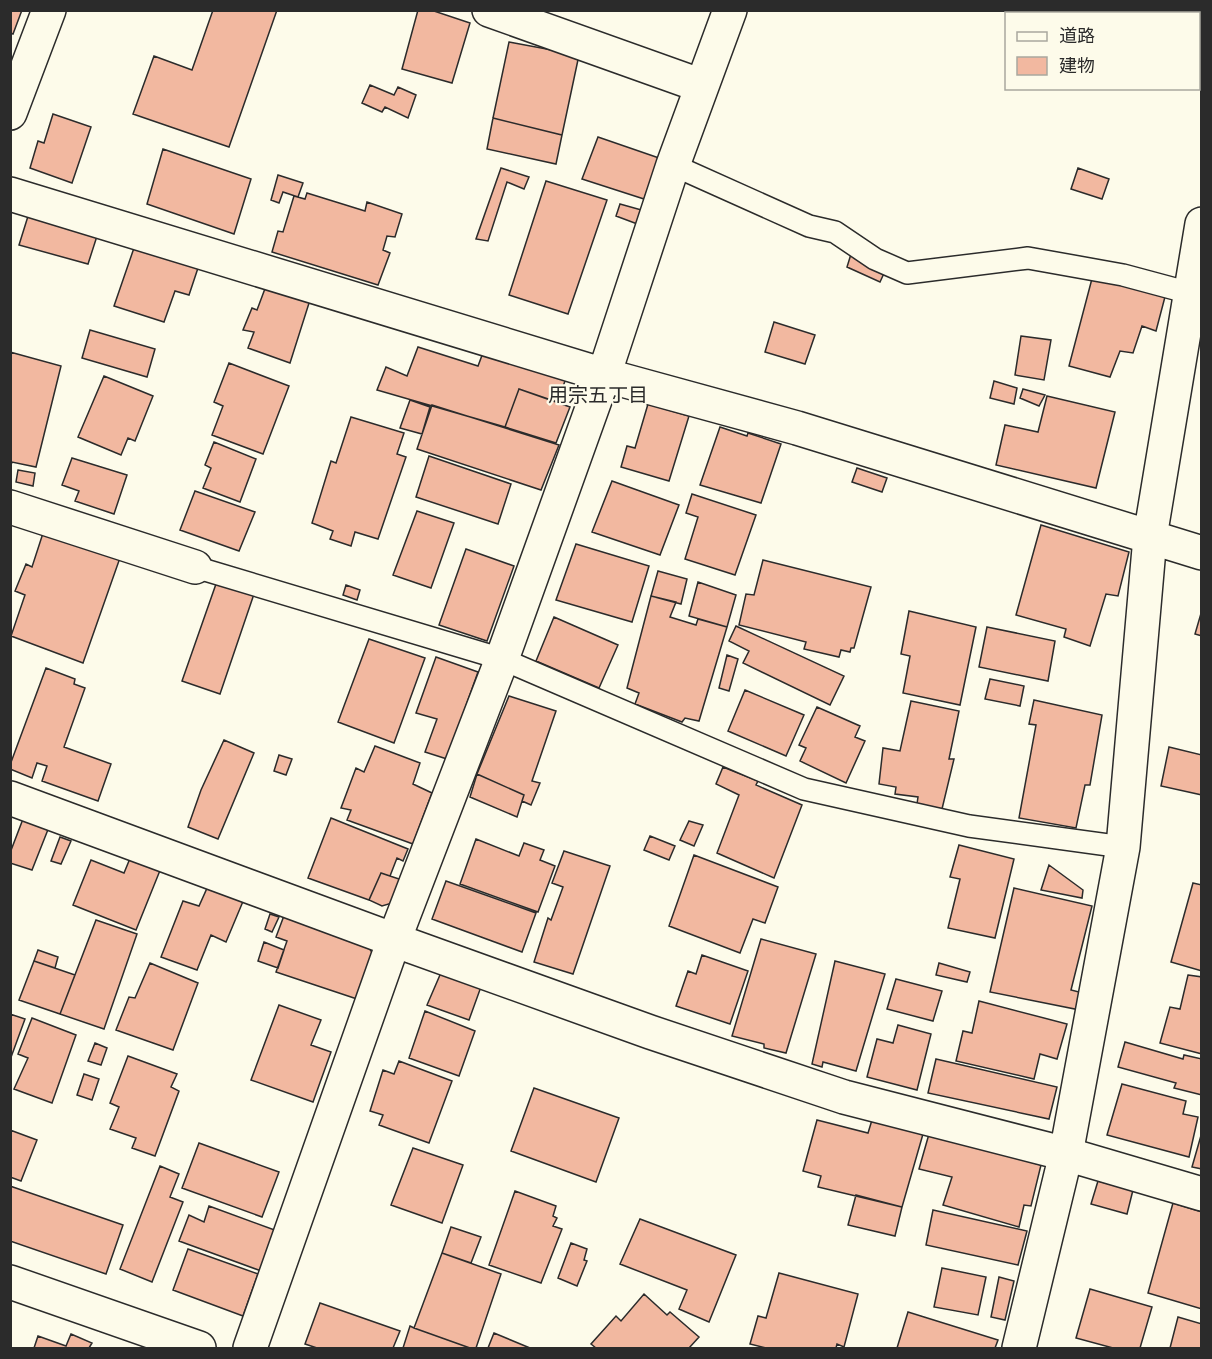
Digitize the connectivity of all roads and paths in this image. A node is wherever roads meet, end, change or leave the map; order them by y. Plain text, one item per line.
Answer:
1 (49, 10) edge
2 (489, 10) edge
3 (730, 10) edge
4 (702, 86) junction
5 (10, 113) edge
6 (674, 165) junction
7 (10, 194) edge
8 (1202, 224) edge
9 (1190, 293) junction
10 (604, 375) junction
11 (10, 507) edge
12 (1150, 537) junction
13 (1202, 553) edge
14 (195, 567) joint
15 (502, 659) junction
16 (10, 798) edge
17 (1123, 847) junction
18 (394, 940) junction
19 (1066, 1154) junction
20 (1202, 1194) edge
21 (10, 1282) edge
22 (199, 1348) edge
23 (250, 1348) edge
24 (1018, 1348) edge

1 - 5 street
2 - 4 street
3 - 4 street
4 - 6 street
6 - 9 lane
6 - 10 street
7 - 10 street
8 - 9 street
9 - 12 street
10 - 12 street
10 - 15 street
11 - 14 street
12 - 13 street
12 - 17 street
14 - 15 lane
15 - 17 lane
15 - 18 street
16 - 18 street
17 - 19 street
18 - 19 street
18 - 23 street
19 - 20 street
19 - 24 street
21 - 22 street

